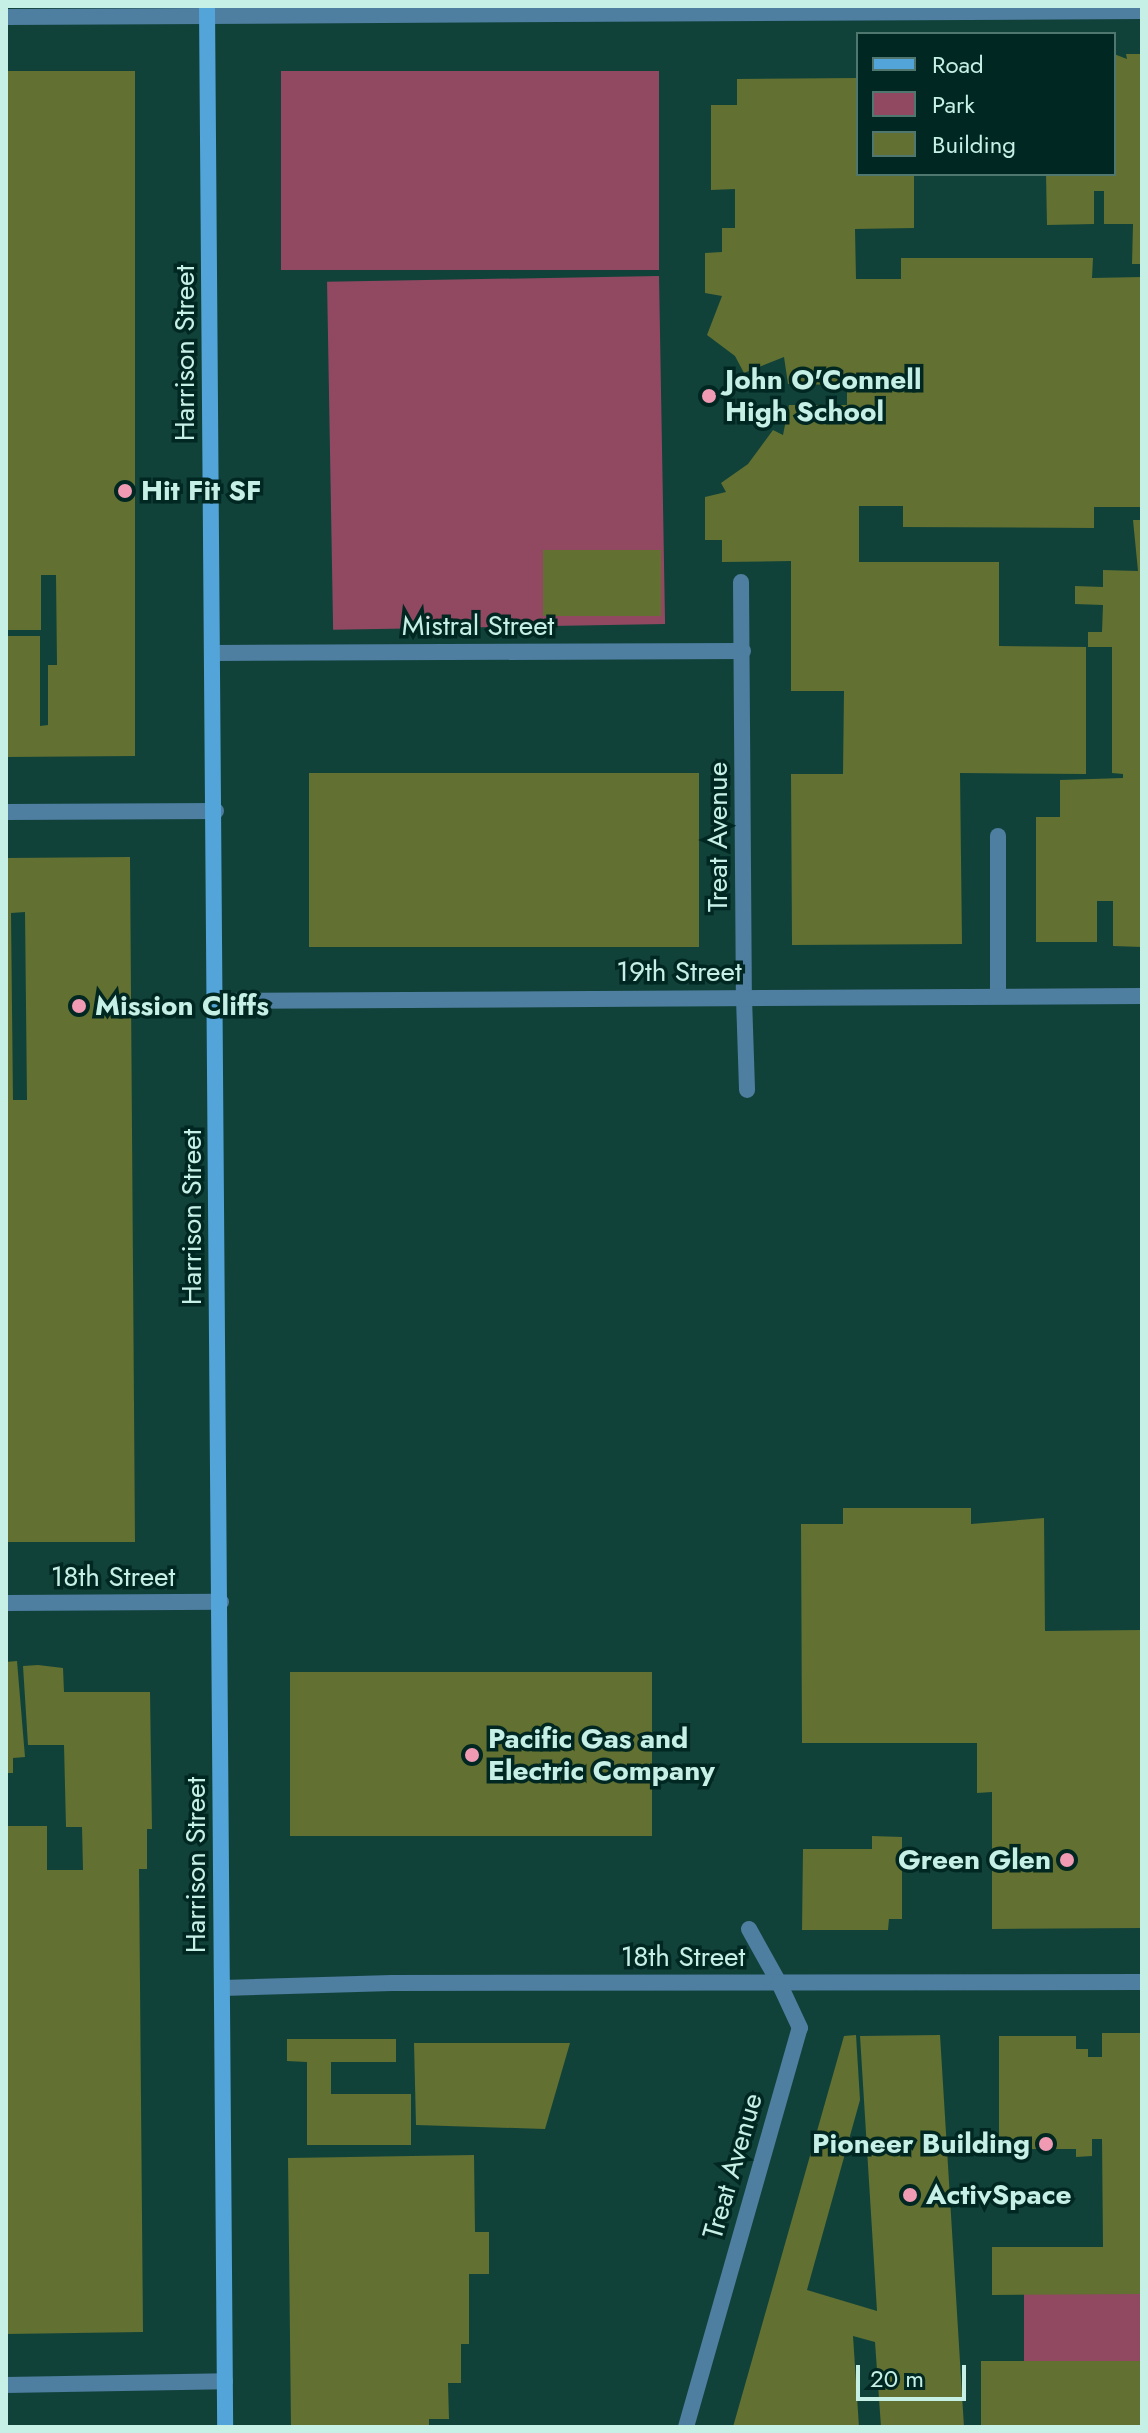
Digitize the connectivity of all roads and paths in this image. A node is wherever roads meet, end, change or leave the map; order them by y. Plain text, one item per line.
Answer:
1 (738, 9) edge
2 (207, 11) edge
3 (1142, 11) edge
4 (6, 17) edge
5 (741, 582) dead end
6 (743, 651) junction
7 (215, 653) junction
8 (216, 811) junction
9 (6, 812) edge
10 (998, 836) dead end
11 (998, 996) junction
12 (1142, 996) edge
13 (744, 998) junction
14 (217, 1001) junction
15 (747, 1090) dead end
16 (221, 1602) junction
17 (6, 1603) edge
18 (749, 1929) dead end
19 (1142, 1982) edge
20 (779, 1983) junction
21 (223, 1988) junction
22 (225, 2381) junction
23 (6, 2385) edge
24 (225, 2427) edge
25 (686, 2427) edge

1 - 2 street
1 - 3 street
2 - 4 street
2 - 7 street, Harrison Street
5 - 6 street, Treat Avenue
6 - 7 street, Mistral Street
6 - 13 street, Treat Avenue
7 - 8 street, Harrison Street
8 - 9 street
8 - 14 street, Harrison Street
10 - 11 street
11 - 12 street, 19th Street
11 - 13 street, 19th Street
13 - 14 street, 19th Street
13 - 15 street, Treat Avenue
14 - 16 street, Harrison Street
16 - 17 street, 18th Street
16 - 21 street, Harrison Street
18 - 20 street, Treat Avenue
19 - 20 street, 18th Street
20 - 21 street, 18th Street
20 - 25 street, Treat Avenue
21 - 22 street, Harrison Street
22 - 23 street
22 - 24 street, Harrison Street

